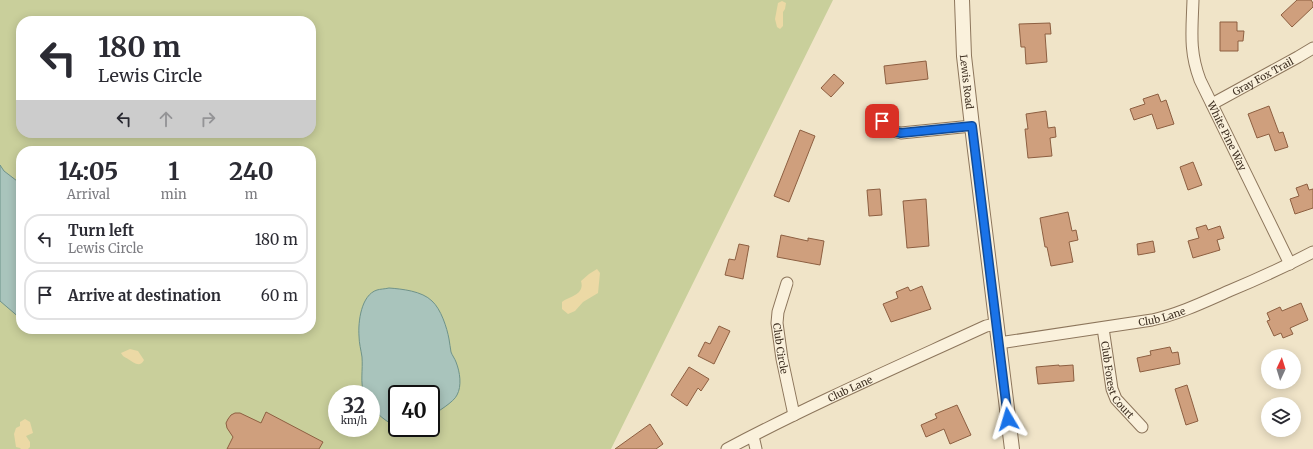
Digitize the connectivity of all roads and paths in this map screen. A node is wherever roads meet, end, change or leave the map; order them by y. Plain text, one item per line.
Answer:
1 (962, 0) edge
2 (1193, 0) edge
3 (1313, 48) edge
4 (1212, 104) junction
5 (882, 121) dead end
6 (972, 126) junction
7 (1313, 252) edge
8 (1290, 264) junction
9 (787, 283) dead end
10 (996, 324) junction
11 (1103, 328) junction
12 (999, 343) junction
13 (794, 415) junction
14 (1142, 427) dead end
15 (753, 436) junction
16 (727, 449) edge
17 (756, 449) edge
18 (1012, 449) edge

1 - 6 street, Lewis Road
2 - 4 street, White Pine Way
3 - 4 street, Gray Fox Trail
4 - 8 street, White Pine Way
5 - 6 street
6 - 10 street, Lewis Road
7 - 8 street, Club Lane
8 - 11 street, Club Lane
9 - 13 street, Club Circle
10 - 12 street, Lewis Road
10 - 13 street, Club Lane
11 - 12 street, Club Lane
11 - 14 street, Club Forest Court
12 - 18 street, Lewis Road
13 - 15 street, Club Lane
15 - 16 street, Club Lane
15 - 17 street

